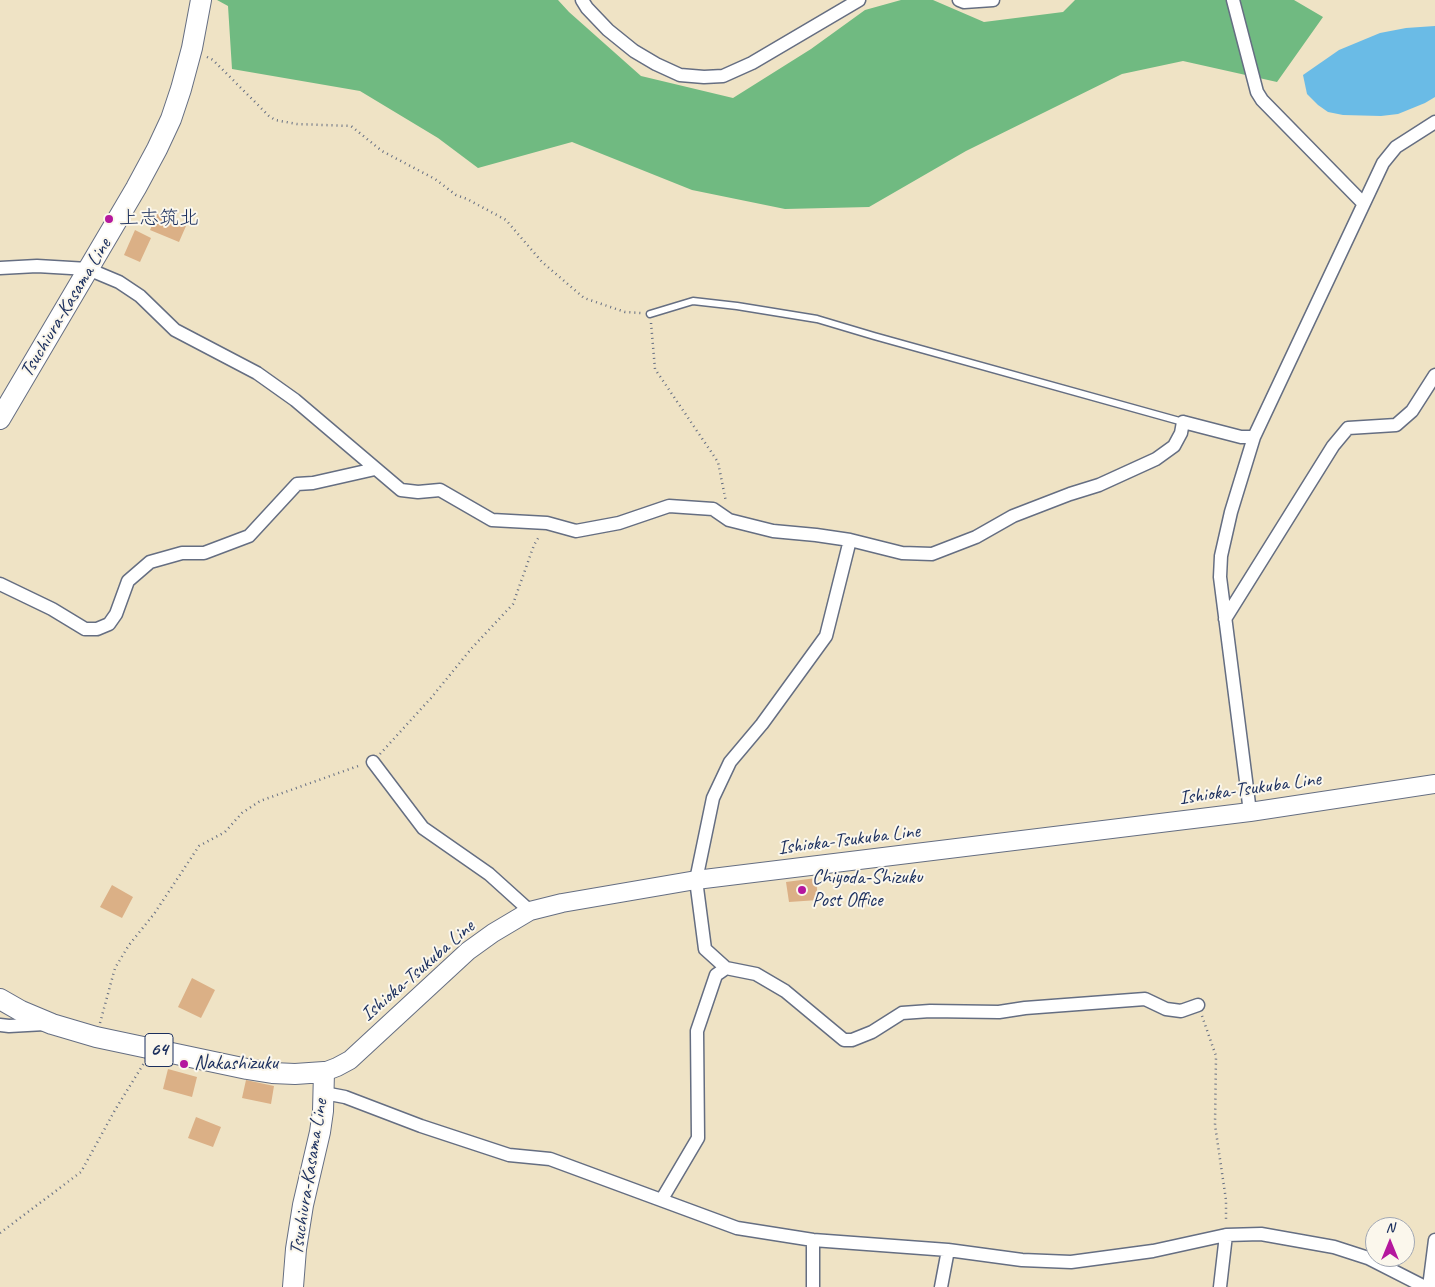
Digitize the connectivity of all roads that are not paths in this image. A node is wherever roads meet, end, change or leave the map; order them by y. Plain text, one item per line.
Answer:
1 (201, 0) edge
2 (582, 0) edge
3 (858, 0) edge
4 (959, 0) edge
5 (993, 0) edge
6 (1233, 0) edge
7 (1435, 122) edge
8 (1363, 203) junction
9 (0, 268) edge
10 (88, 269) junction
11 (650, 314) road end
12 (1435, 375) edge
13 (0, 419) edge
14 (1184, 422) junction
15 (1254, 436) junction
16 (375, 469) junction
17 (850, 540) junction
18 (0, 584) edge
19 (1225, 619) junction
20 (373, 762) road end
21 (1435, 784) edge
22 (1250, 812) junction
23 (696, 880) junction
24 (530, 912) junction
25 (726, 968) junction
26 (0, 999) edge
27 (1198, 1005) road end
28 (52, 1024) junction
29 (0, 1025) edge
30 (324, 1072) junction
31 (324, 1093) junction
32 (662, 1199) junction
33 (1226, 1235) junction
34 (813, 1240) junction
35 (1435, 1240) edge
36 (948, 1250) junction
37 (293, 1287) edge
38 (813, 1287) edge
39 (941, 1287) edge
40 (1220, 1287) edge
41 (1427, 1287) edge

1 - 10 main road, Tsuchiura-Kasama Line
2 - 3 street
4 - 5 street
6 - 8 street
7 - 8 street
8 - 15 street
9 - 10 street
10 - 13 main road, Tsuchiura-Kasama Line
10 - 16 street
11 - 14 lane
12 - 19 street
14 - 15 street
14 - 17 street
15 - 19 street
16 - 17 street
16 - 18 street
17 - 23 street
19 - 22 street
20 - 24 street
21 - 22 main road, Ishioka-Tsukuba Line
22 - 23 main road, Ishioka-Tsukuba Line
23 - 24 main road, Ishioka-Tsukuba Line
23 - 25 street
24 - 30 main road, Ishioka-Tsukuba Line
25 - 27 street
25 - 32 street
26 - 28 main road, Tsuchiura-Kasama Line / 64
28 - 29 street
28 - 30 main road, Tsuchiura-Kasama Line / 64
30 - 31 main road, Tsuchiura-Kasama Line
31 - 32 street
31 - 37 main road, Tsuchiura-Kasama Line
32 - 34 street
33 - 36 street
33 - 40 street
33 - 41 street
34 - 36 street
34 - 38 street
35 - 41 street
36 - 39 street

